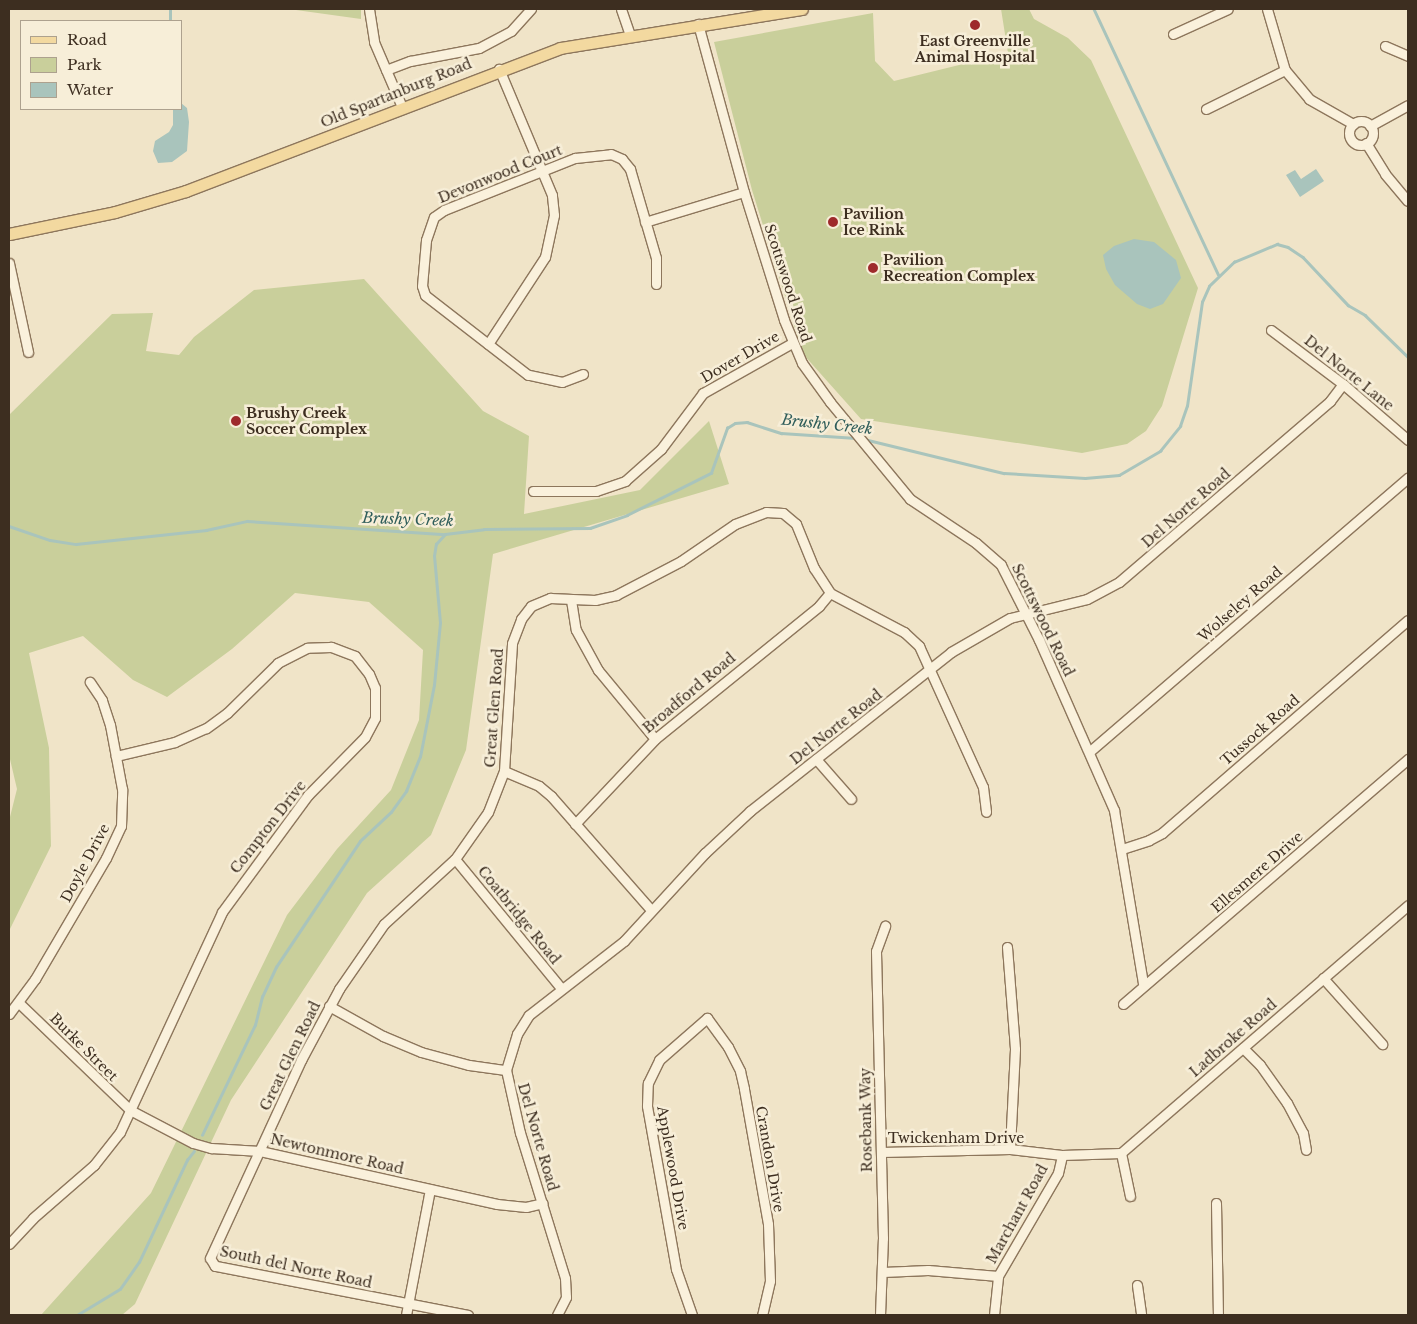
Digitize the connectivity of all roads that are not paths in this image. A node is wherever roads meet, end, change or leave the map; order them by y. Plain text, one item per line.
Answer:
1 (369, 9) edge
2 (531, 9) edge
3 (621, 9) edge
4 (802, 9) edge
5 (1228, 9) edge
6 (1268, 9) edge
7 (698, 24) junction
8 (1173, 34) dead end
9 (630, 35) junction
10 (1385, 46) dead end
11 (1408, 56) edge
12 (499, 68) junction
13 (386, 70) junction
14 (1285, 70) junction
15 (1408, 105) edge
16 (402, 107) junction
17 (1206, 109) dead end
18 (1353, 124) junction
19 (1370, 126) junction
20 (1366, 143) junction
21 (542, 171) junction
22 (744, 192) junction
23 (1408, 201) edge
24 (645, 222) junction
25 (9, 234) edge
26 (9, 263) edge
27 (656, 284) dead end
28 (1271, 330) dead end
29 (792, 343) junction
30 (488, 344) junction
31 (28, 352) dead end
32 (583, 374) dead end
33 (1343, 384) junction
34 (1408, 440) edge
35 (1408, 478) edge
36 (533, 491) dead end
37 (830, 593) junction
38 (571, 600) junction
39 (1027, 614) junction
40 (1408, 620) edge
41 (932, 668) junction
42 (90, 682) dead end
43 (655, 739) junction
44 (1089, 752) junction
45 (116, 756) junction
46 (1408, 759) edge
47 (816, 760) junction
48 (504, 770) junction
49 (851, 799) dead end
50 (986, 812) dead end
51 (575, 824) junction
52 (1122, 848) junction
53 (455, 858) junction
54 (1408, 905) edge
55 (651, 910) junction
56 (884, 926) dead end
57 (1007, 947) dead end
58 (1323, 978) junction
59 (1144, 984) junction
60 (561, 988) junction
61 (19, 1003) junction
62 (1123, 1004) dead end
63 (329, 1006) junction
64 (9, 1014) edge
65 (707, 1018) joint
66 (1382, 1044) dead end
67 (1243, 1048) junction
68 (506, 1070) junction
69 (130, 1110) junction
70 (1010, 1149) junction
71 (1306, 1150) dead end
72 (260, 1151) junction
73 (881, 1152) junction
74 (1121, 1153) junction
75 (1062, 1155) junction
76 (430, 1189) junction
77 (1130, 1196) dead end
78 (544, 1203) junction
79 (1216, 1203) dead end
80 (9, 1244) edge
81 (883, 1272) junction
82 (998, 1276) junction
83 (1137, 1284) dead end
84 (407, 1304) junction
85 (406, 1315) edge
86 (468, 1315) edge
87 (556, 1315) edge
88 (692, 1315) edge
89 (762, 1315) edge
90 (880, 1315) edge
91 (994, 1315) edge
92 (1141, 1315) edge
93 (1218, 1315) edge

1 - 13 street
2 - 13 street
3 - 9 street
4 - 7 main road, Old Spartanburg Road
5 - 8 street
6 - 14 street
7 - 9 main road, Old Spartanburg Road
7 - 22 street, Scottswood Road
9 - 12 main road, Old Spartanburg Road
10 - 11 street
12 - 16 main road, Old Spartanburg Road
12 - 21 street
13 - 16 street
14 - 17 street
14 - 18 street
15 - 19 street
16 - 25 main road, Old Spartanburg Road
18 - 19 street
18 - 20 street
19 - 20 street
20 - 23 street
21 - 24 street, Devonwood Court
21 - 30 street
21 - 30 street, Devonwood Court
22 - 24 street
22 - 29 street, Scottswood Road
24 - 27 street, Devonwood Court
26 - 31 street
28 - 33 street, Del Norte Lane
29 - 36 street, Dover Drive
29 - 39 street, Scottswood Road
30 - 32 street, Devonwood Court
33 - 34 street, Del Norte Lane
33 - 39 street, Del Norte Road
35 - 44 street, Wolseley Road
37 - 38 street, Great Glen Road
37 - 41 street, Great Glen Road
37 - 43 street, Broadford Road
38 - 43 street
38 - 48 street, Great Glen Road
39 - 41 street, Del Norte Road
39 - 44 street, Scottswood Road
40 - 52 street, Tussock Road
41 - 47 street, Del Norte Road
41 - 50 street, Great Glen Road
42 - 45 street, Doyle Drive
43 - 51 street, Broadford Road
44 - 52 street, Scottswood Road
45 - 61 street, Doyle Drive
45 - 69 street, Compton Drive
46 - 59 street, Ellesmere Drive
47 - 49 street
47 - 55 street, Del Norte Road
48 - 51 street
48 - 53 street, Great Glen Road
51 - 55 street
52 - 59 street, Scottswood Road
53 - 60 street, Coatbridge Road
53 - 63 street, Great Glen Road
54 - 58 street, Ladbroke Road
55 - 60 street, Del Norte Road
56 - 73 street, Rosebank Way
57 - 70 street
58 - 66 street
58 - 67 street, Ladbroke Road
59 - 62 street, Ellesmere Drive
60 - 68 street, Del Norte Road
61 - 64 street, Doyle Drive
61 - 69 street, Burke Street
63 - 68 street
63 - 72 street, Great Glen Road
65 - 88 street, Applewood Drive
65 - 89 street, Crandon Drive
67 - 71 street
67 - 74 street, Ladbroke Road
68 - 78 street, Del Norte Road
69 - 72 street, Newtonmore Road
69 - 80 street, Compton Drive
70 - 73 street, Twickenham Drive
70 - 75 street, Twickenham Drive
72 - 76 street, Newtonmore Road
72 - 84 street, South del Norte Road
73 - 81 street, Rosebank Way
74 - 75 street
74 - 77 street
75 - 82 street, Marchant Road
76 - 78 street, Newtonmore Road
76 - 84 street
78 - 87 street
79 - 93 street
81 - 82 street
81 - 90 street, Rosebank Way
82 - 91 street, Marchant Road
83 - 92 street
84 - 85 street
84 - 86 street, South del Norte Road

